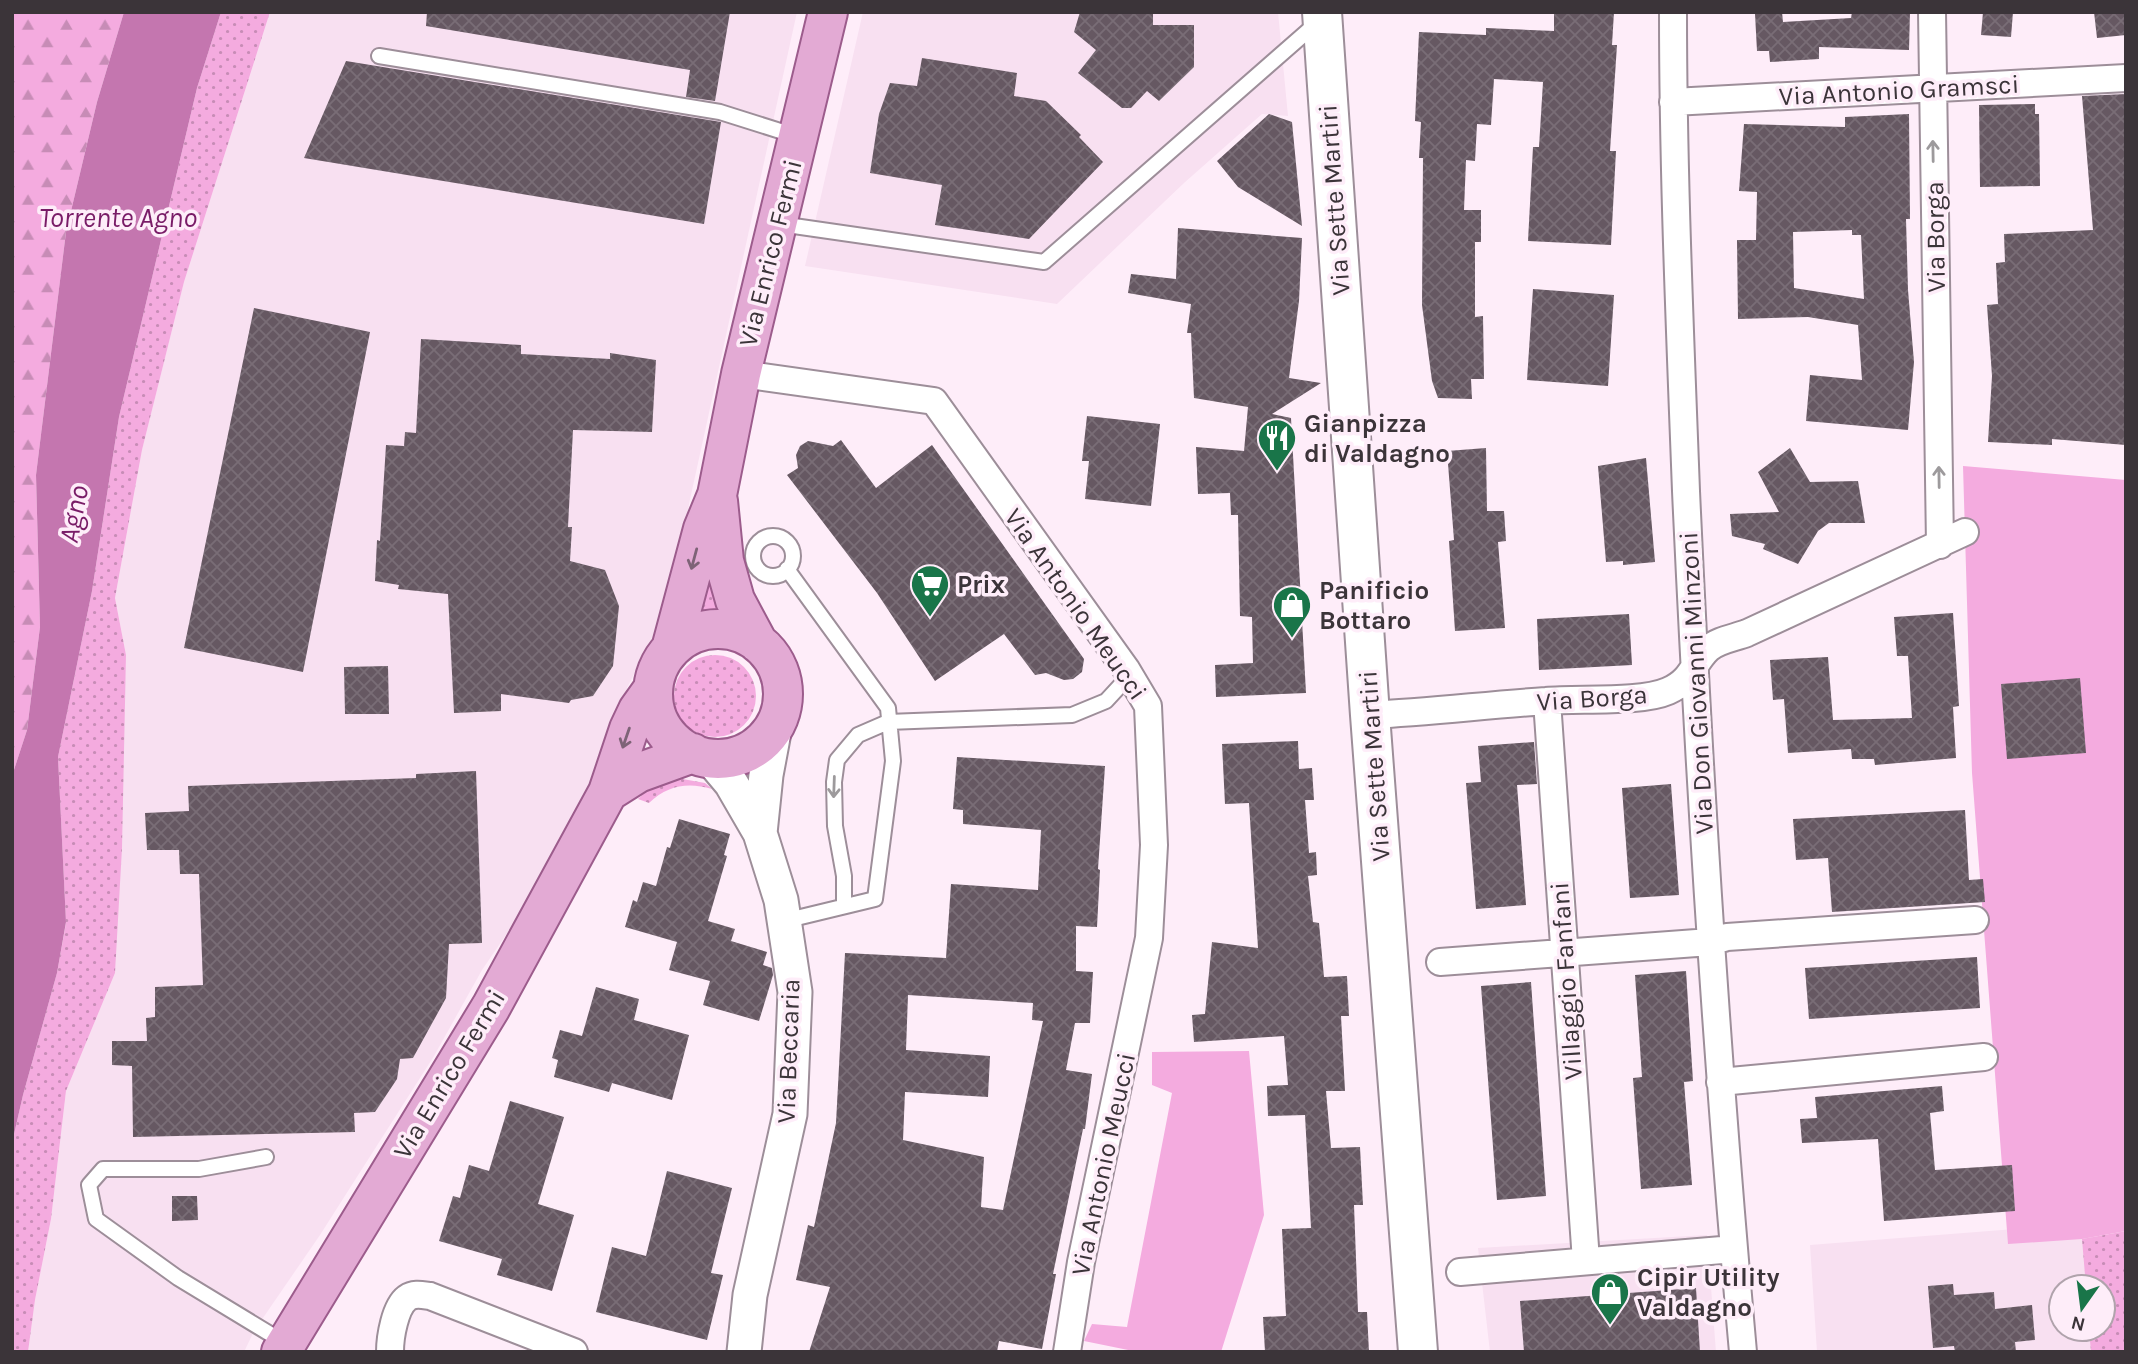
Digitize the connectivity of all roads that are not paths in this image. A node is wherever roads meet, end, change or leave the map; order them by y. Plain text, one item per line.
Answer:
1 (828, 12) edge
2 (1673, 12) edge
3 (1933, 12) edge
4 (1322, 16) edge
5 (379, 56) dead end
6 (2126, 78) edge
7 (1932, 88) junction
8 (1673, 102) junction
9 (798, 136) junction
10 (777, 224) junction
11 (741, 373) junction
12 (717, 495) junction
13 (1965, 532) dead end
14 (1940, 545) junction
15 (787, 569) dead end
16 (758, 643) junction
17 (671, 649) junction
18 (1694, 671) junction
19 (1130, 675) junction
20 (653, 690) junction
21 (1547, 701) junction
22 (1370, 715) junction
23 (888, 722) junction
24 (775, 727) junction
25 (701, 756) junction
26 (608, 792) junction
27 (760, 834) junction
28 (844, 906) junction
29 (1975, 920) dead end
30 (784, 921) junction
31 (1710, 942) junction
32 (1564, 954) junction
33 (1440, 962) dead end
34 (1984, 1057) dead end
35 (1720, 1082) junction
36 (266, 1157) dead end
37 (1734, 1249) junction
38 (1586, 1261) junction
39 (1460, 1272) dead end
40 (283, 1348) edge
41 (390, 1352) edge
42 (574, 1352) edge
43 (744, 1352) edge
44 (1067, 1352) edge
45 (1418, 1352) edge
46 (1743, 1352) edge

1 - 9 main road, Via Enrico Fermi
2 - 8 street, Via Don Giovanni Minzoni
3 - 7 street, Via Borga
4 - 10 lane
4 - 22 main road, Via Sette Martiri
5 - 9 lane
6 - 7 street, Via Antonio Gramsci
7 - 8 street, Via Antonio Gramsci
14 -> 7 street, Via Borga
8 - 18 street, Via Don Giovanni Minzoni
9 - 10 main road, Via Enrico Fermi
10 - 11 main road, Via Enrico Fermi
11 - 12 main road, Via Enrico Fermi
11 - 19 street, Via Antonio Meucci
12 - 16 main road, Via Enrico Fermi
12 -> 17 main road, Via Enrico Fermi
13 - 14 street, Via Borga
14 - 18 street, Via Borga
15 - 23 lane
16 - 17 main road
16 - 24 main road
17 - 20 main road
18 - 21 street, Via Borga
18 - 31 street, Via Don Giovanni Minzoni
19 - 23 lane
19 - 44 street, Via Antonio Meucci
20 - 25 main road
20 -> 26 main road, Via Enrico Fermi
21 - 22 street, Via Borga
21 - 32 street, Villaggio Fanfani
22 - 45 main road, Via Sette Martiri
23 - 28 lane
23 -> 28 lane
24 - 25 main road
24 - 27 street, Via Beccaria
25 - 26 main road, Via Enrico Fermi
25 - 27 street, Via Beccaria
26 - 40 main road, Via Enrico Fermi
27 - 30 street, Via Beccaria
28 - 30 lane
29 - 31 street
30 - 43 street, Via Beccaria
31 - 32 street
31 - 35 street, Via Don Giovanni Minzoni
32 - 33 street
32 - 38 street, Villaggio Fanfani
34 - 35 street
35 - 37 street, Via Don Giovanni Minzoni
36 - 40 lane
37 - 38 street
37 - 46 street, Via Don Giovanni Minzoni
38 - 39 street
41 - 42 street

